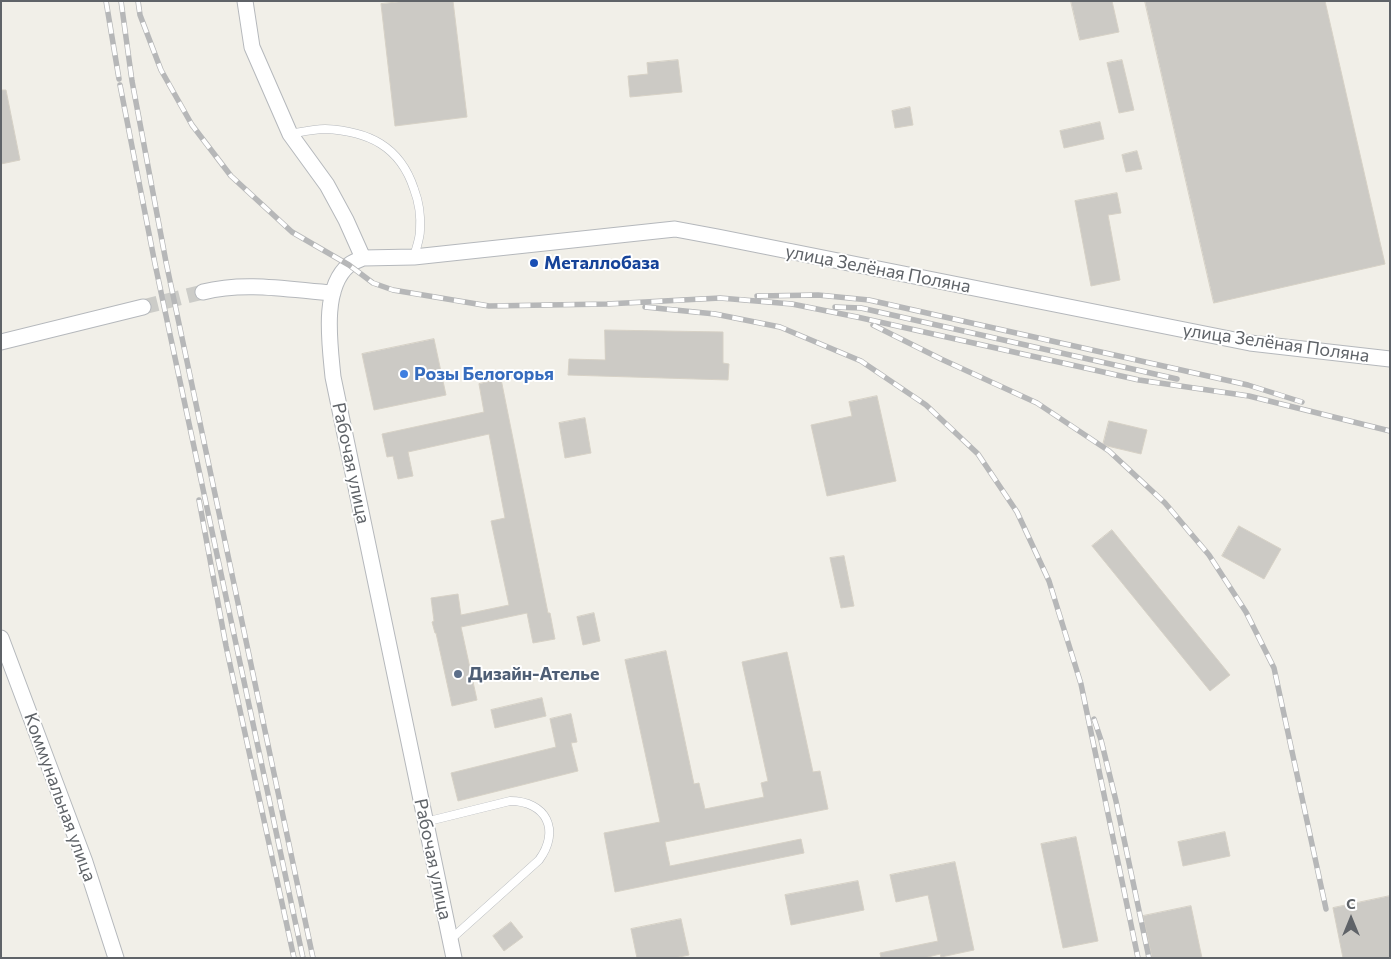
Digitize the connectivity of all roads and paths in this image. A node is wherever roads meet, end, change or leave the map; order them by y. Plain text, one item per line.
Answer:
1 (245, 1) edge
2 (290, 134) junction
3 (414, 257) junction
4 (363, 258) junction
5 (203, 292) tunnel mouth
6 (333, 293) junction
7 (143, 307) tunnel mouth
8 (1, 342) edge
9 (1390, 359) edge
10 (1, 638) edge
11 (425, 822) junction
12 (450, 940) junction
13 (116, 958) edge
14 (454, 958) edge

1 - 2 street
2 - 3 lane
2 - 4 street
3 - 4 street, улица Зелёная Поляна
3 - 9 street, улица Зелёная Поляна
4 - 6 street, Рабочая улица
5 - 6 street
6 - 11 street, Рабочая улица
7 - 8 street
10 - 13 street, Коммунальная улица
11 - 12 street, Рабочая улица
11 - 12 lane
12 - 14 street, Рабочая улица

